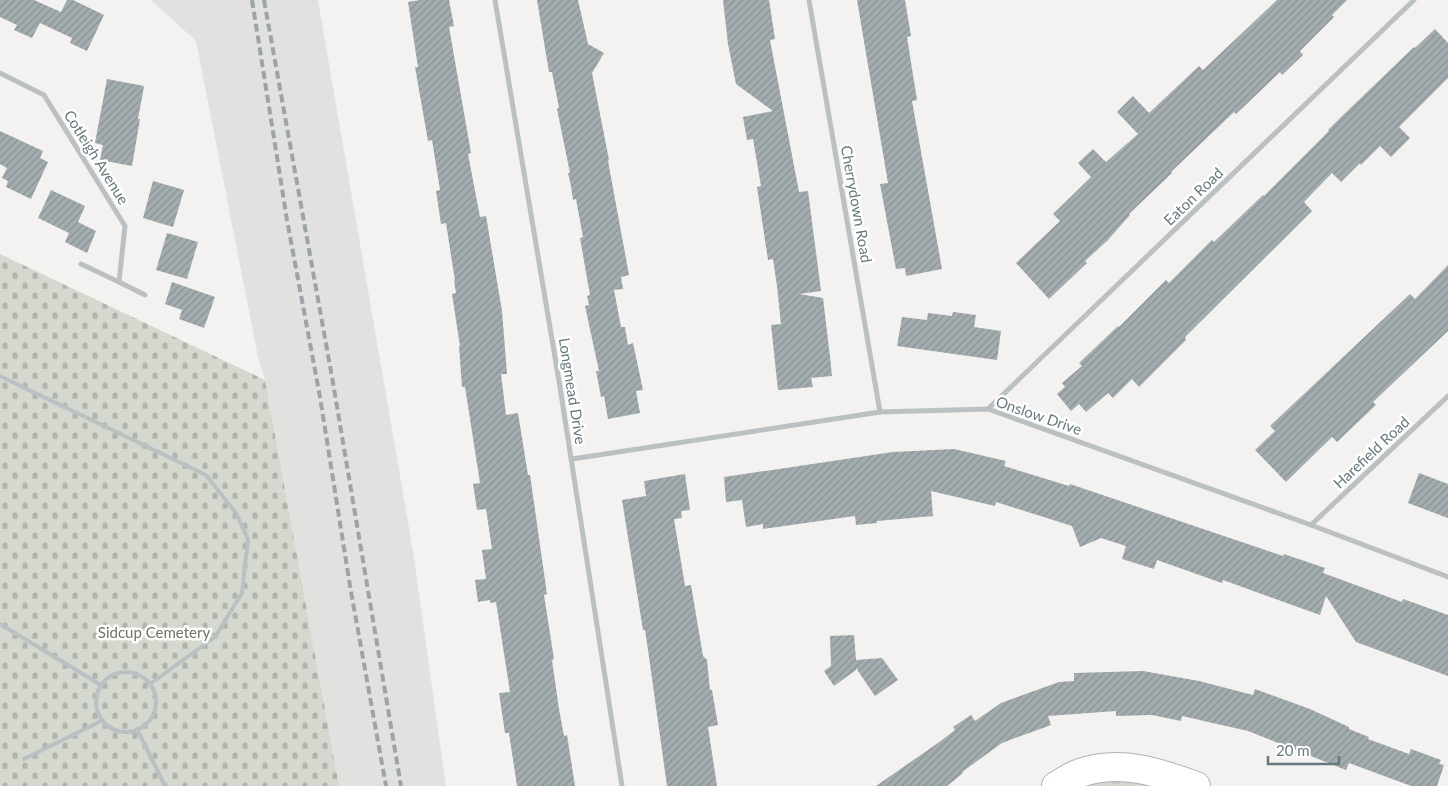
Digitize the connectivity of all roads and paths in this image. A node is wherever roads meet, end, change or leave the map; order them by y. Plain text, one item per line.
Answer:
1 (495, 0) edge
2 (810, 0) edge
3 (1414, 0) edge
4 (0, 73) edge
5 (81, 264) dead end
6 (119, 282) junction
7 (145, 294) dead end
8 (0, 376) edge
9 (1448, 396) edge
10 (988, 410) junction
11 (880, 412) junction
12 (572, 459) junction
13 (1311, 526) junction
14 (1448, 577) edge
15 (0, 624) edge
16 (150, 684) junction
17 (101, 685) junction
18 (103, 720) junction
19 (137, 729) junction
20 (24, 759) dead end
21 (165, 786) edge
22 (622, 786) edge
23 (1056, 786) edge
24 (1196, 786) edge

1 - 12 street, Longmead Drive
2 - 11 street, Cherrydown Road
3 - 10 street, Eaton Road
4 - 6 street, Cotleigh Avenue
5 - 6 street
6 - 7 street
8 - 16 lane
9 - 13 street, Harefield Road
10 - 11 street, Onslow Drive
10 - 13 street, Onslow Drive
11 - 12 street, Onslow Drive
12 - 22 street, Longmead Drive
13 - 14 street, Onslow Drive
15 - 17 lane
16 - 17 lane
16 - 19 lane
17 - 18 lane
18 - 19 lane
18 - 20 lane
19 - 21 lane
23 - 24 street

